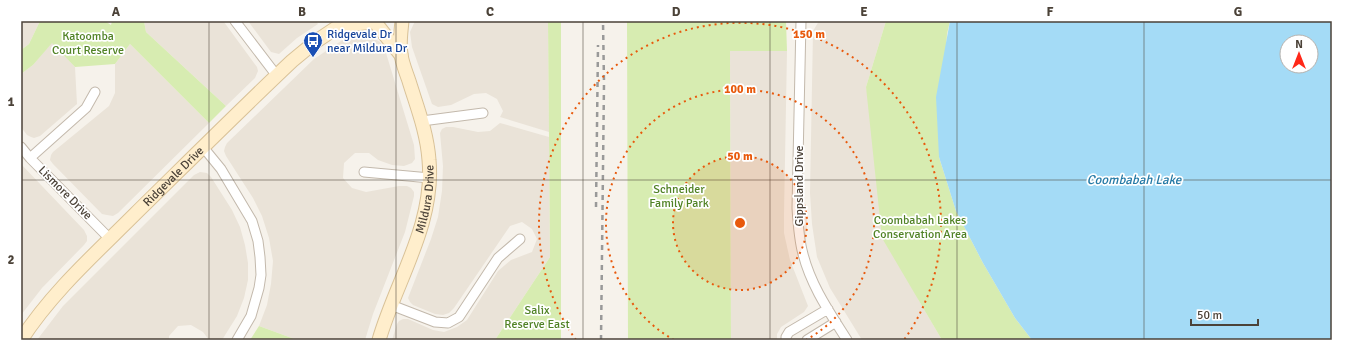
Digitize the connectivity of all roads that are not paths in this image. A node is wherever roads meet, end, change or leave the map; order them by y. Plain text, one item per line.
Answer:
1 (235, 21) edge
2 (400, 21) edge
3 (801, 21) edge
4 (374, 23) edge
5 (342, 24) edge
6 (401, 54) junction
7 (277, 76) junction
8 (95, 92) dead end
9 (483, 113) dead end
10 (422, 121) junction
11 (21, 147) edge
12 (203, 147) junction
13 (30, 158) junction
14 (364, 172) dead end
15 (430, 178) junction
16 (110, 239) junction
17 (520, 239) dead end
18 (391, 305) junction
19 (828, 309) junction
20 (836, 322) junction
21 (21, 340) edge
22 (237, 340) edge
23 (379, 340) edge
24 (786, 340) edge
25 (807, 340) edge
26 (846, 340) edge

1 - 7 street
2 - 4 street, Ridgevale Drive
2 - 6 street, Mildura Drive
3 - 19 street, Gippsland Drive
4 - 5 street, Ridgevale Drive
4 - 6 street, Mildura Drive
5 - 7 street, Ridgevale Drive
6 - 10 street, Mildura Drive
7 - 12 street, Ridgevale Drive
8 - 13 street
9 - 10 street
10 - 15 street, Mildura Drive
11 - 13 street, Lismore Drive
12 - 16 street, Ridgevale Drive
12 - 22 street
13 - 16 street, Lismore Drive
14 - 15 street
15 - 18 street, Mildura Drive
16 - 21 street, Ridgevale Drive
17 - 18 street
18 - 23 street, Mildura Drive
19 - 20 street, Gippsland Drive
19 - 24 street
20 - 25 street
20 - 26 street, Gippsland Drive

